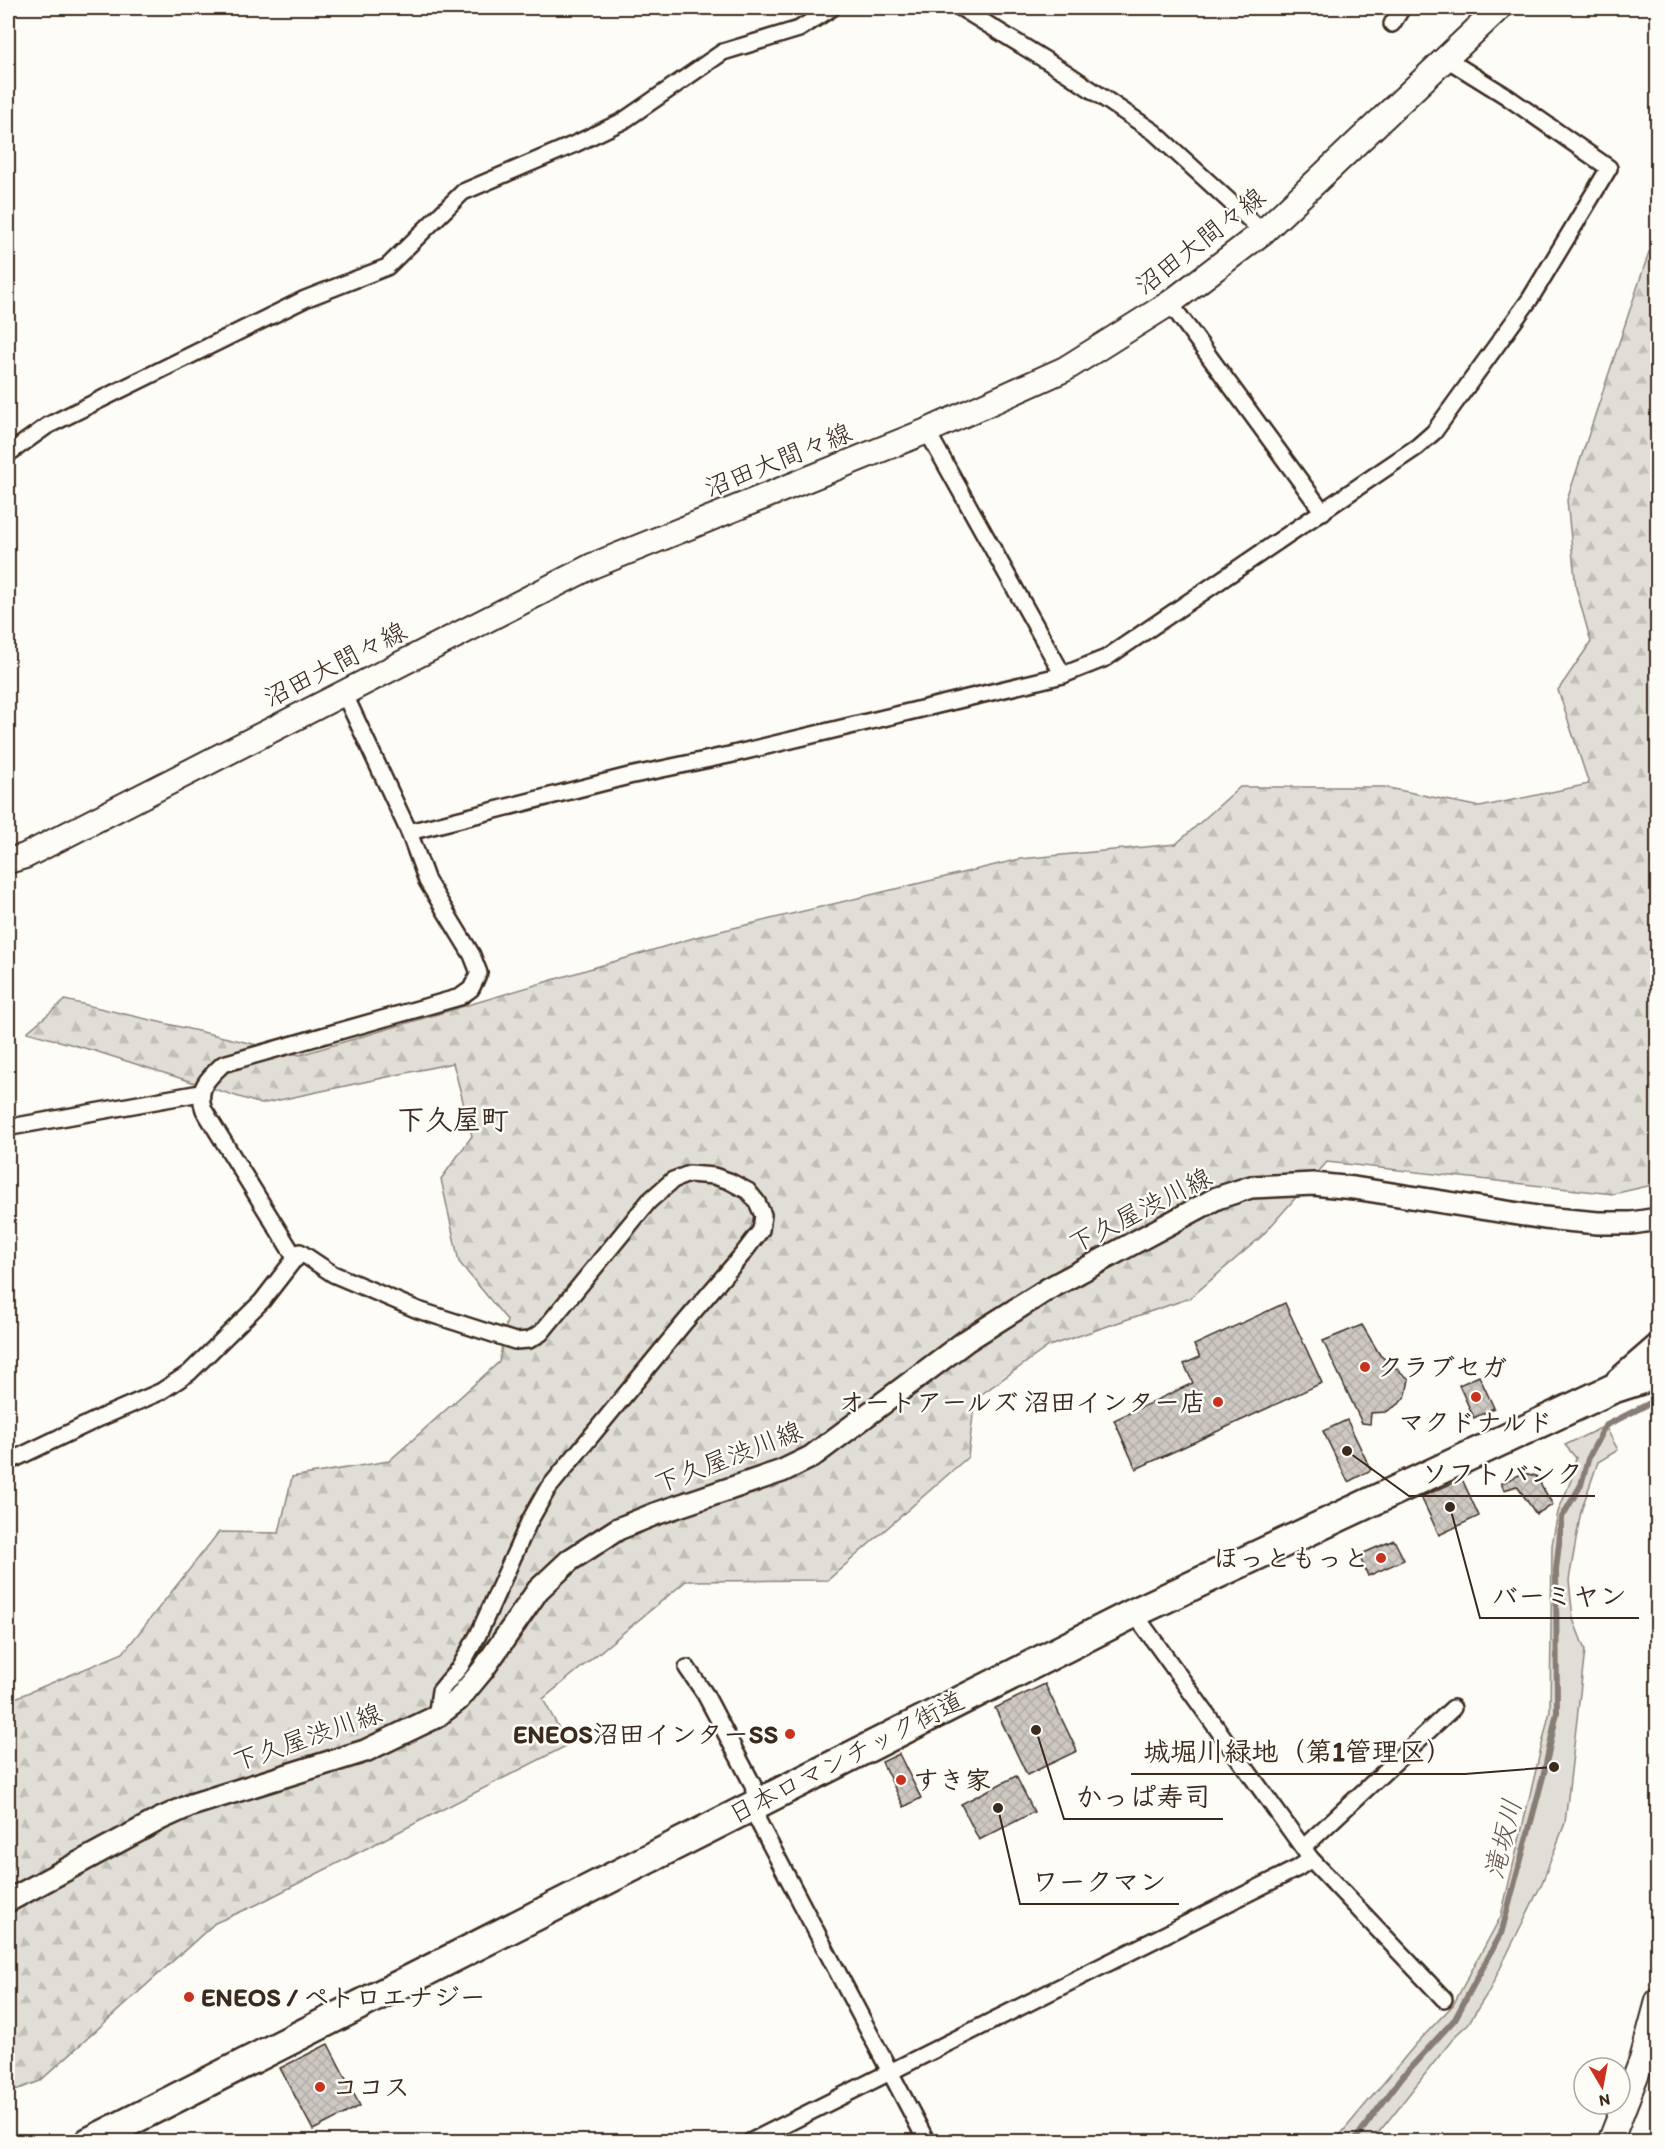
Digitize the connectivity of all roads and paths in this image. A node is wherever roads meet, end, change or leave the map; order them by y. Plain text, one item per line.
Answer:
1 (832, 8) edge
2 (960, 8) edge
3 (1402, 8) edge
4 (1499, 8) edge
5 (1392, 24) dead end
6 (1445, 58) junction
7 (1263, 232) junction
8 (1170, 303) junction
9 (927, 431) junction
10 (8, 454) edge
11 (1323, 512) junction
12 (1063, 675) junction
13 (343, 691) junction
14 (409, 832) junction
15 (8, 861) edge
16 (201, 1093) junction
17 (8, 1126) edge
18 (1658, 1219) edge
19 (296, 1259) junction
20 (1658, 1348) edge
21 (1658, 1374) edge
22 (1611, 1389) junction
23 (8, 1462) edge
24 (1134, 1612) junction
25 (687, 1668) dead end
26 (1453, 1708) dead end
27 (436, 1717) junction
28 (754, 1804) junction
29 (1308, 1853) junction
30 (8, 1902) edge
31 (1444, 1999) dead end
32 (1658, 2001) edge
33 (890, 2071) junction
34 (90, 2141) edge
35 (752, 2141) edge
36 (927, 2142) edge
37 (1610, 2142) edge

1 - 10 street
2 - 7 street
3 - 5 street
4 - 6 main road, 沼田大間々線
6 - 7 main road, 沼田大間々線
6 - 11 street
7 - 8 main road, 沼田大間々線
8 - 9 main road, 沼田大間々線
8 - 11 street
9 - 12 street
9 - 13 main road, 沼田大間々線
11 - 12 street
12 - 14 street
13 - 14 street
13 - 15 main road, 沼田大間々線
14 - 16 street
16 - 17 street
16 - 19 street
18 - 27 main road, 下久屋渋川線
19 - 23 street
19 - 27 street
20 - 22 highway, 日本ロマンチック街道
21 - 22 highway, 日本ロマンチック街道
22 - 24 highway, 日本ロマンチック街道
24 - 28 highway, 日本ロマンチック街道
24 - 29 street
25 - 28 street
26 - 29 street
27 - 30 main road, 下久屋渋川線
28 - 33 street
28 - 34 highway, 日本ロマンチック街道
29 - 31 street
29 - 33 street
32 - 37 main road
33 - 35 street
33 - 36 street

